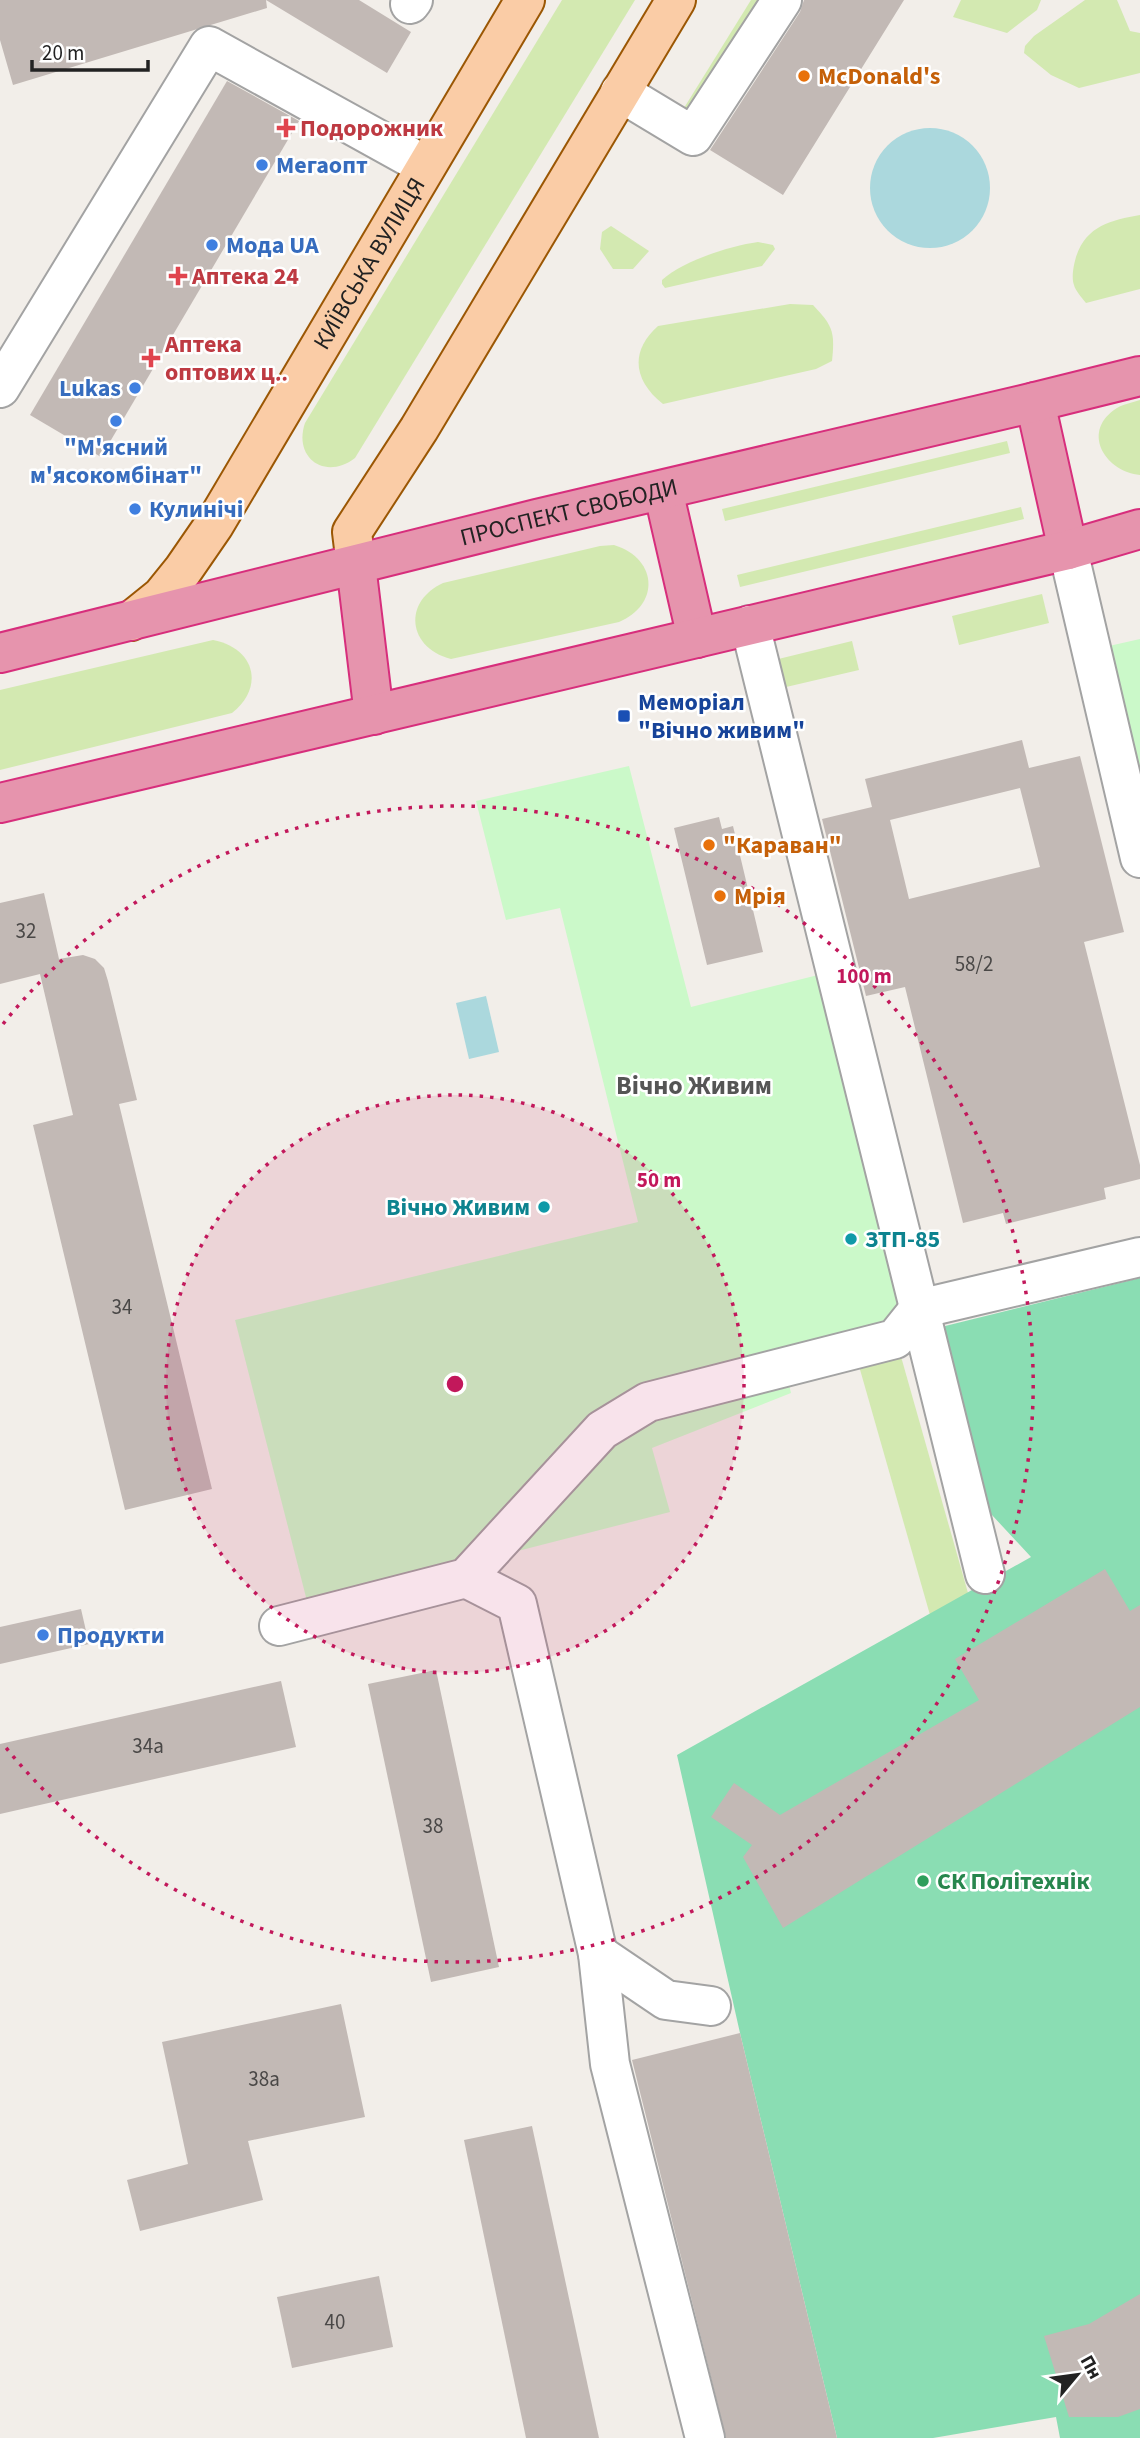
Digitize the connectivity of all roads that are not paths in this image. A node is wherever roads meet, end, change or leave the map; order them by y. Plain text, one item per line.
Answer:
1 (525, 0) edge
2 (676, 0) edge
3 (782, 0) edge
4 (620, 92) junction
5 (426, 166) junction
6 (1140, 376) edge
7 (0, 388) edge
8 (1035, 402) junction
9 (663, 489) junction
10 (1140, 529) edge
11 (1068, 550) junction
12 (356, 565) junction
13 (131, 621) junction
14 (750, 625) junction
15 (697, 638) junction
16 (0, 653) edge
17 (374, 715) junction
18 (0, 803) edge
19 (1140, 858) edge
20 (1140, 1257) edge
21 (919, 1309) junction
22 (985, 1574) dead end
23 (466, 1578) junction
24 (279, 1626) dead end
25 (598, 1954) junction
26 (711, 2006) dead end
27 (705, 2438) edge

1 - 5 main road, КИЇВСЬКА ВУЛИЦЯ
2 - 4 main road
3 - 4 lane
4 - 12 main road
5 - 7 lane
5 - 13 main road, КИЇВСЬКА ВУЛИЦЯ
6 - 8 highway, ПРОСПЕКТ СВОБОДИ
8 - 9 highway, ПРОСПЕКТ СВОБОДИ
8 - 11 highway
9 - 12 highway, ПРОСПЕКТ СВОБОДИ
9 - 15 highway
10 - 11 highway
11 - 14 highway
11 - 19 lane
12 - 13 highway, ПРОСПЕКТ СВОБОДИ
12 - 17 highway
13 - 16 highway, ПРОСПЕКТ СВОБОДИ
14 - 15 highway
14 - 21 lane
15 - 17 highway
17 - 18 highway
20 - 21 lane
21 - 22 lane
21 - 23 lane
23 - 24 lane
23 - 25 lane
25 - 26 lane
25 - 27 lane

